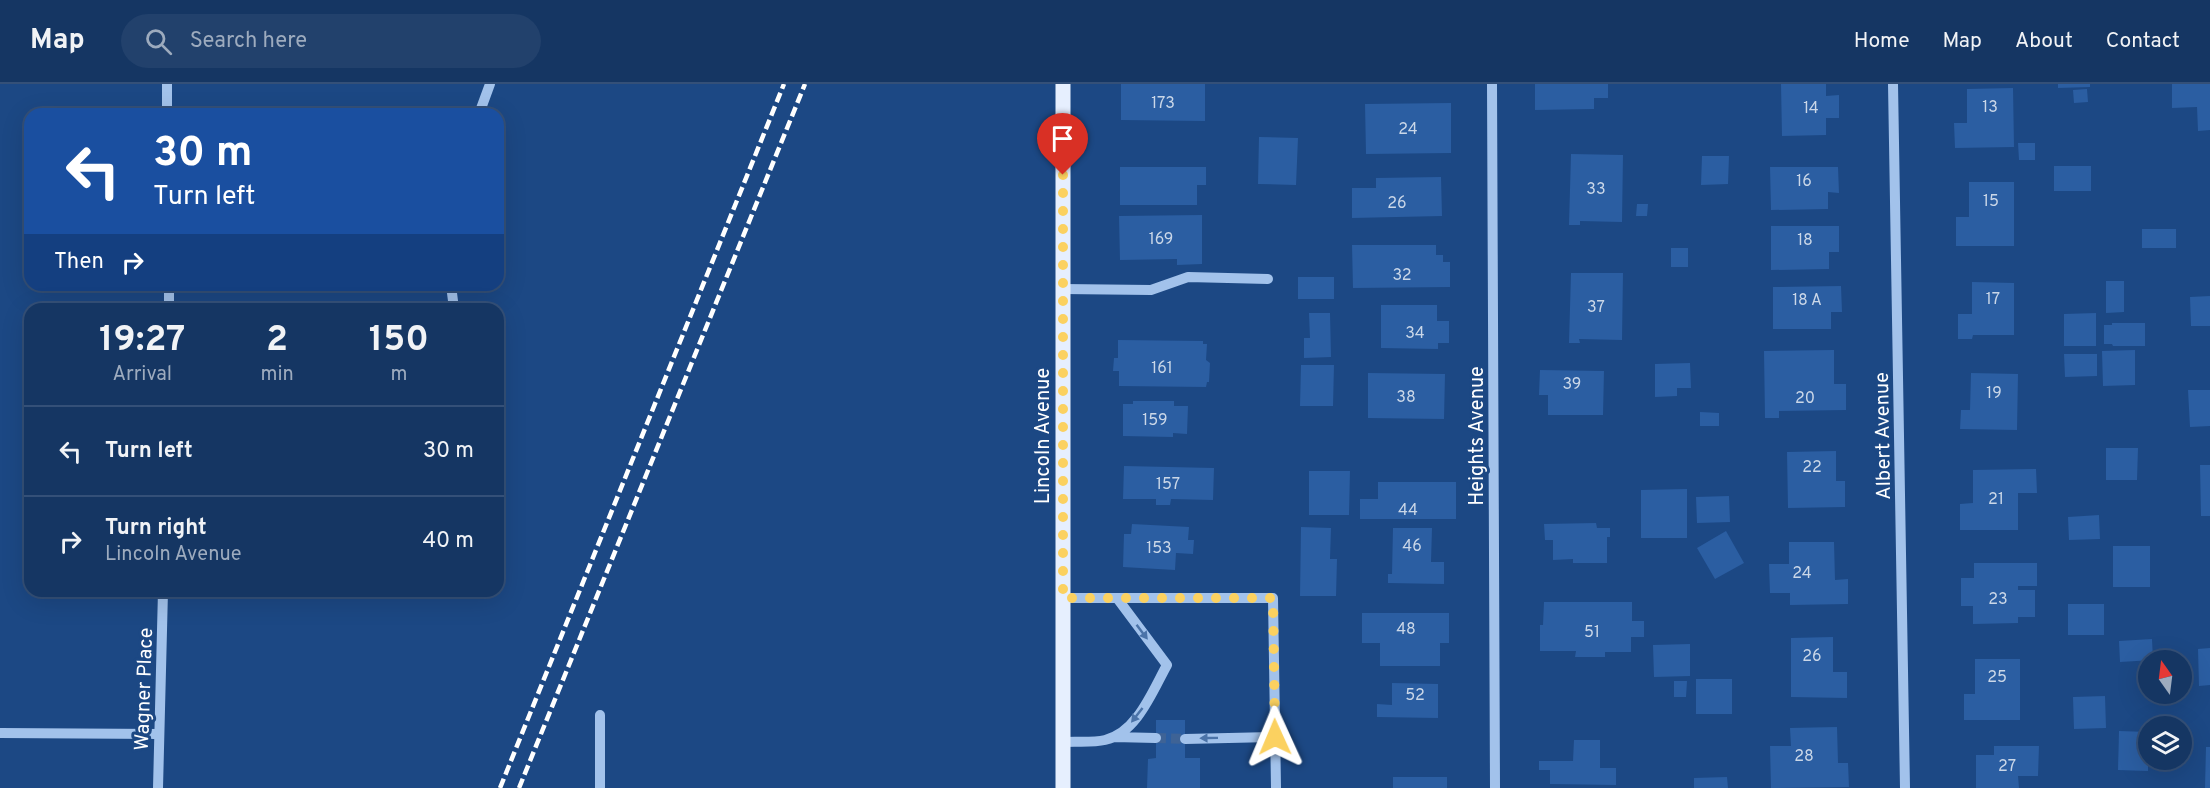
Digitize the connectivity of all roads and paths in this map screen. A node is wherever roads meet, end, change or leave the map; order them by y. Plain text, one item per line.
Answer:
1 (167, 84) edge
2 (490, 84) edge
3 (1063, 84) edge
4 (1492, 84) edge
5 (1893, 84) edge
6 (167, 108) edge
7 (481, 108) edge
8 (1268, 279) dead end
9 (1063, 289) junction
10 (163, 597) edge
11 (1063, 598) junction
12 (1117, 598) junction
13 (600, 715) dead end
14 (0, 733) edge
15 (159, 734) junction
16 (1112, 737) junction
17 (1275, 737) junction
18 (1156, 738) tunnel mouth
19 (1185, 739) tunnel mouth
20 (1063, 742) junction
21 (158, 788) edge
22 (600, 788) edge
23 (1063, 788) edge
24 (1276, 788) edge
25 (1495, 788) edge
26 (1905, 788) edge

1 - 6 street
2 - 7 street
3 - 9 main road, Lincoln Avenue
4 - 25 street, Heights Avenue
5 - 26 street, Albert Avenue
8 - 9 street
9 - 11 main road, Lincoln Avenue
10 - 15 street, Wagner Place
11 - 12 street
11 - 20 main road, Lincoln Avenue
12 -> 16 street
12 - 17 street
13 - 22 street
14 - 15 street
15 - 21 street, Wagner Place
16 - 18 street
16 - 20 street
17 -> 19 street
17 - 24 street
20 - 23 main road, Lincoln Avenue

